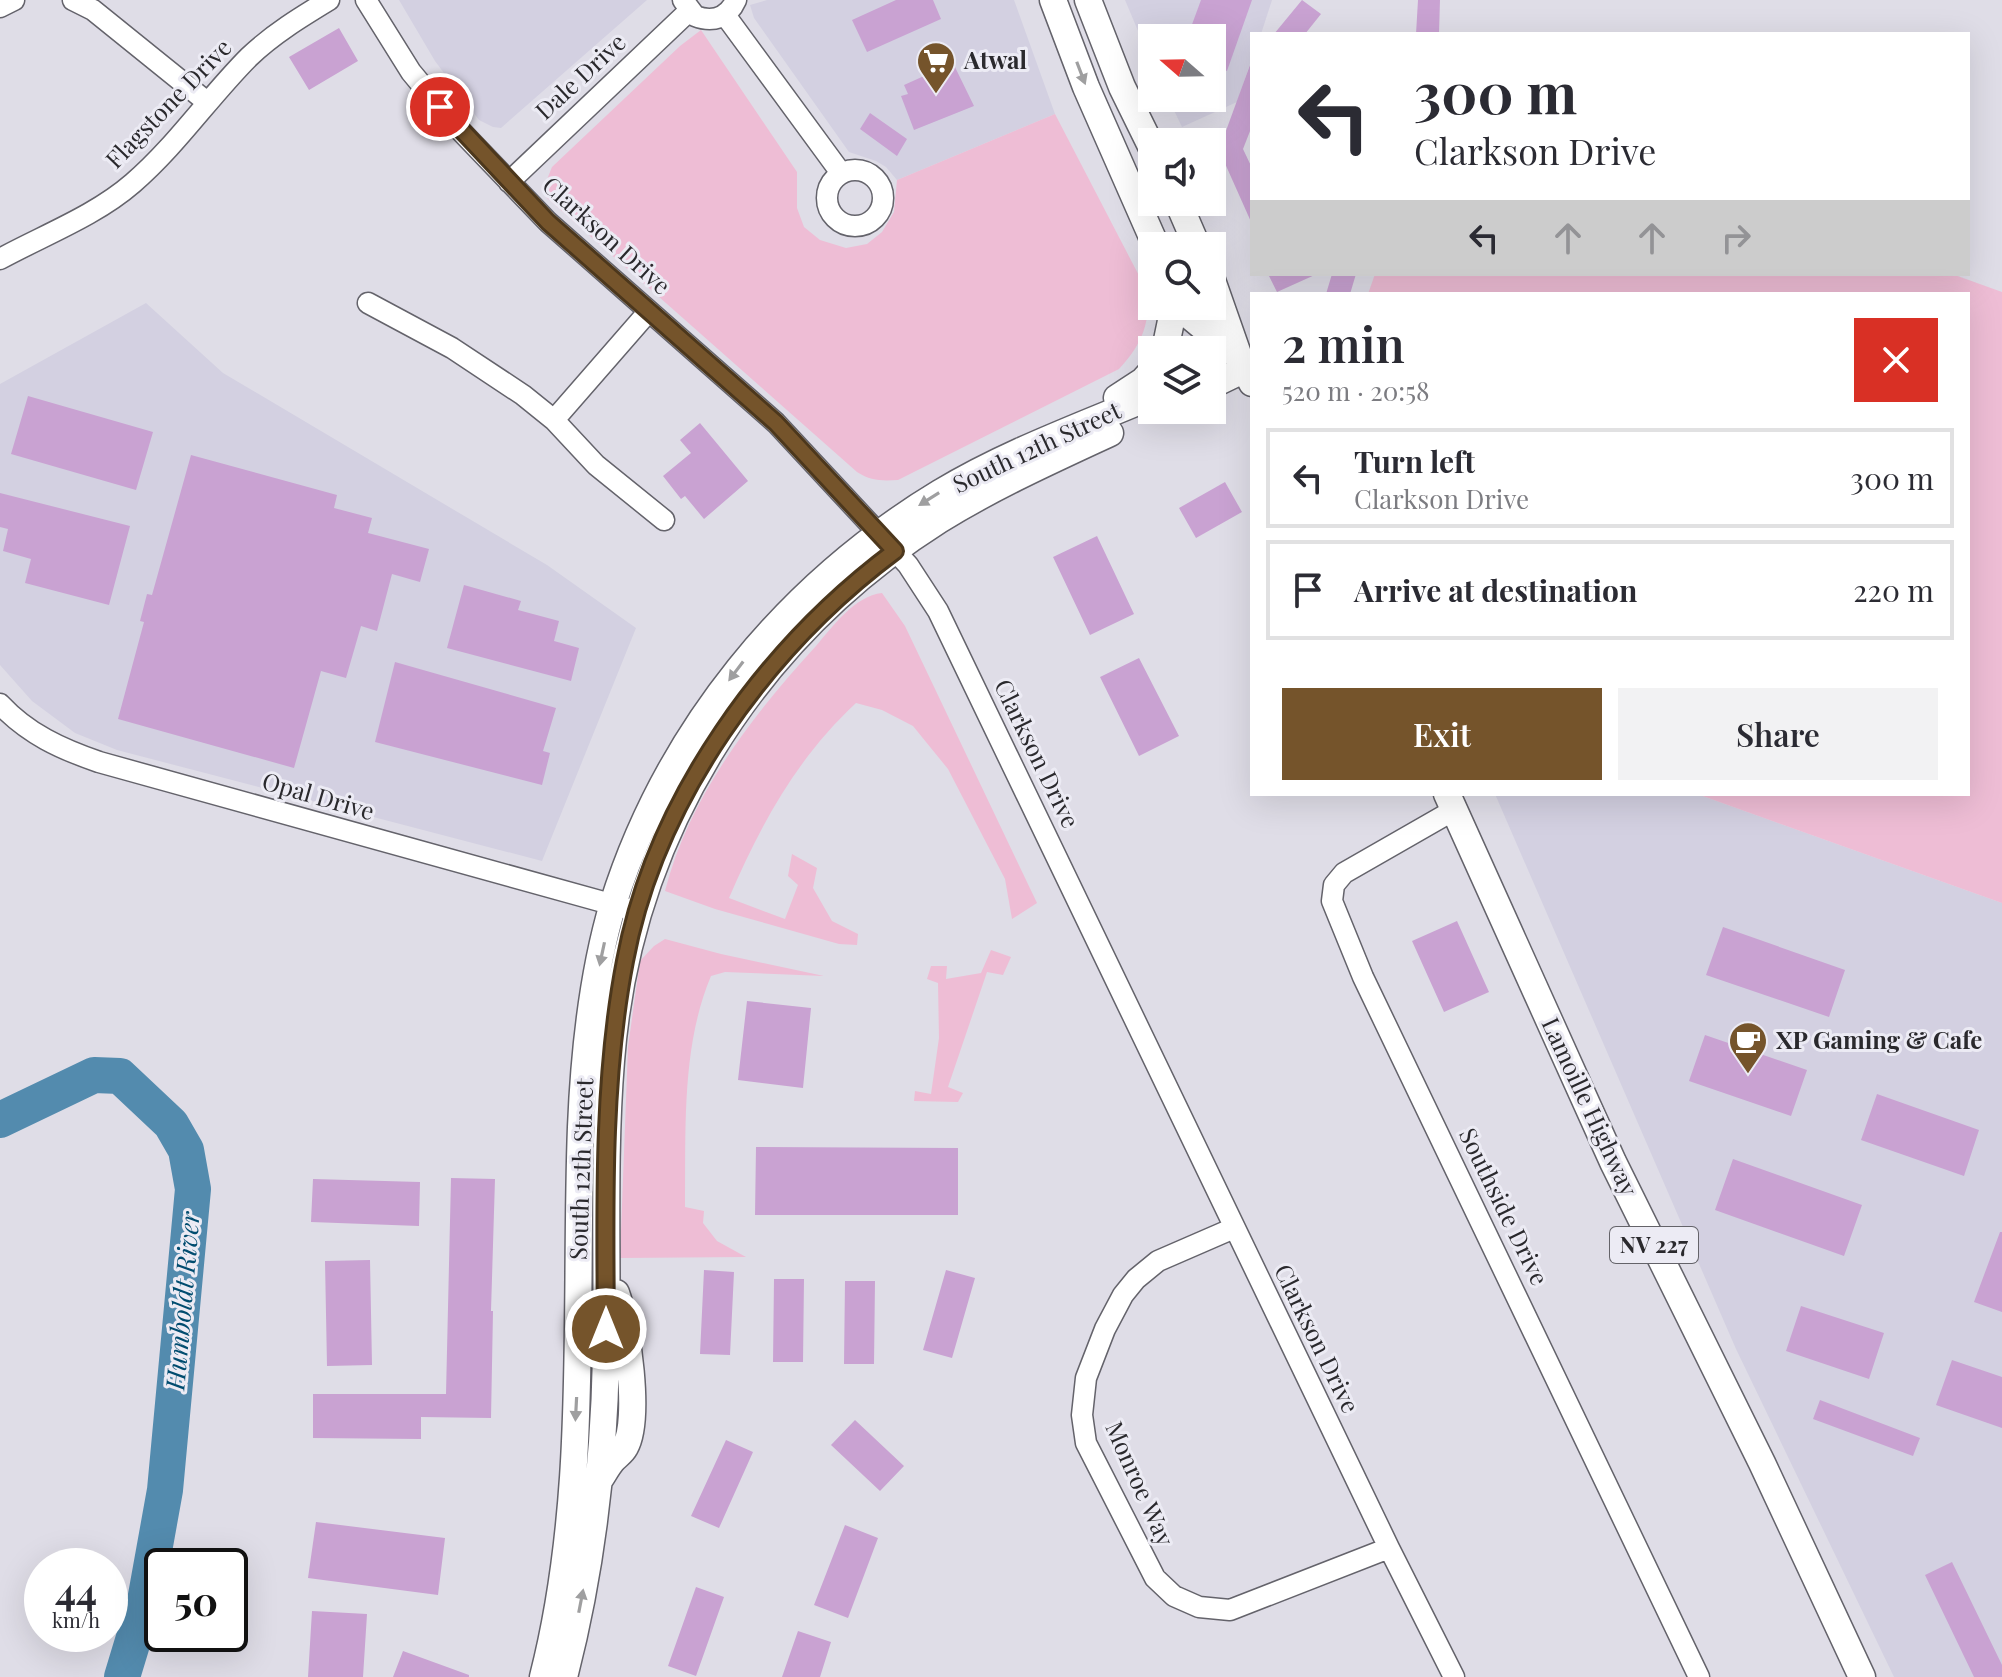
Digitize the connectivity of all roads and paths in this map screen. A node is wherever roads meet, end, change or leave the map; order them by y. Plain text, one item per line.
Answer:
1 (14, 0) edge
2 (73, 0) edge
3 (329, 0) edge
4 (366, 0) edge
5 (1053, 0) edge
6 (1088, 0) edge
7 (686, 6) edge
8 (0, 7) edge
9 (731, 8) edge
10 (207, 102) junction
11 (1142, 128) edge
12 (841, 173) dead end
13 (509, 182) junction
14 (1149, 232) edge
15 (0, 259) edge
16 (368, 303) dead end
17 (649, 311) junction
18 (1226, 318) edge
19 (1193, 320) edge
20 (1245, 370) edge
21 (1226, 379) edge
22 (1138, 384) edge
23 (1138, 402) edge
24 (1138, 419) edge
25 (554, 420) junction
26 (1037, 446) junction
27 (664, 520) dead end
28 (886, 542) junction
29 (0, 704) edge
30 (1450, 802) edge
31 (625, 908) junction
32 (1234, 1228) junction
33 (1389, 1548) junction
34 (543, 1677) edge
35 (564, 1677) edge
36 (1454, 1677) edge
37 (1699, 1677) edge
38 (1862, 1677) edge

1 - 8 street
2 - 10 street
3 - 10 street, Flagstone Drive
4 - 13 street, Clarkson Drive
5 -> 14 main road
6 - 11 main road
7 - 9 street, Dale Drive
7 - 13 street, Dale Drive
9 - 12 street
10 - 15 street, Flagstone Drive
13 - 17 street, Clarkson Drive
16 - 25 street
17 - 25 street
17 - 28 street, Clarkson Drive
18 - 20 main road
19 - 20 main road
20 - 21 main road
22 - 26 main road
23 - 26 main road, South 12th Street
24 - 28 main road, South 12th Street
25 - 27 street
26 -> 28 main road, South 12th Street
28 - 31 main road, South 12th Street
28 - 32 street, Clarkson Drive
29 - 31 street, Opal Drive
30 - 37 street, Southside Drive
30 - 38 main road, Lamoille Highway / NV 227
31 -> 34 main road, South 12th Street
35 -> 31 main road, South 12th Street
32 - 33 street, Clarkson Drive
32 - 33 street, Monroe Way
33 - 36 street, Clarkson Drive

